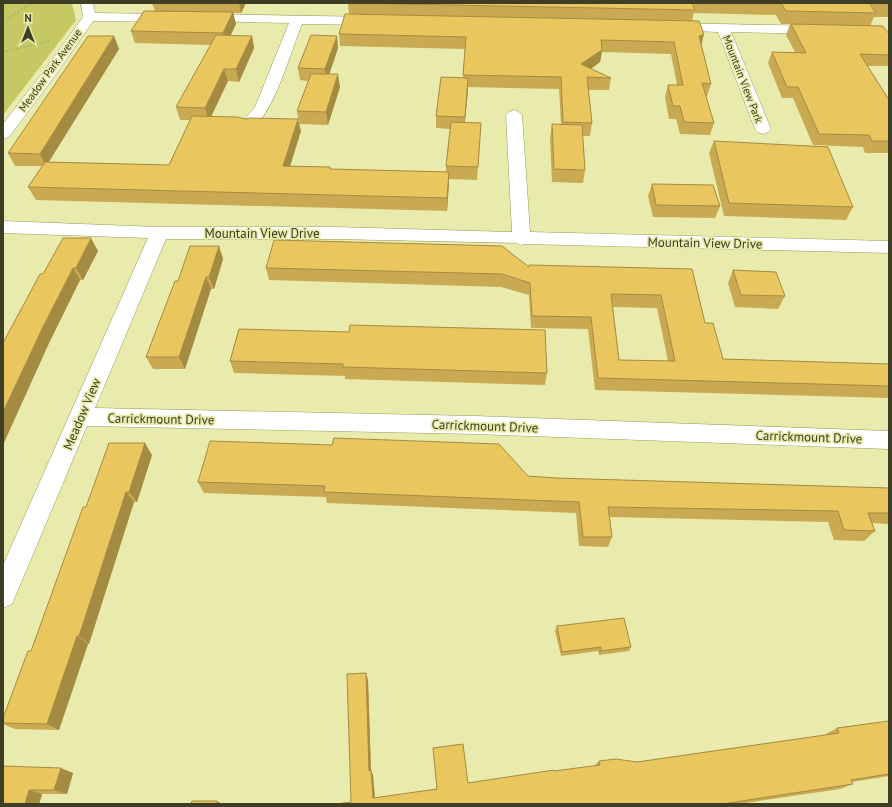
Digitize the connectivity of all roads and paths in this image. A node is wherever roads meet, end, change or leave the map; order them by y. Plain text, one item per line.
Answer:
1 (32, 3) edge
2 (86, 3) edge
3 (88, 17) junction
4 (297, 19) junction
5 (3, 21) edge
6 (384, 21) edge
7 (662, 27) edge
8 (724, 28) junction
9 (826, 30) edge
10 (54, 39) dead end
11 (3, 52) edge
12 (514, 115) dead end
13 (247, 126) edge
14 (762, 129) dead end
15 (3, 134) edge
16 (3, 228) edge
17 (159, 233) junction
18 (521, 239) junction
19 (889, 247) edge
20 (81, 417) junction
21 (889, 440) edge
22 (3, 595) edge

1 - 5 path
2 - 3 street, Meadow Park Avenue
3 - 4 street
3 - 15 street, Meadow Park Avenue
4 - 6 street
4 - 13 street
7 - 8 street, Mountain View Park
8 - 9 street, Mountain View Park
8 - 14 street, Mountain View Park
10 - 11 path
12 - 18 street
16 - 17 street, Mountain View Drive
17 - 18 street, Mountain View Drive
17 - 20 street, Meadow View
18 - 19 street, Mountain View Drive
20 - 21 street, Carrickmount Drive
20 - 22 street, Meadow View

